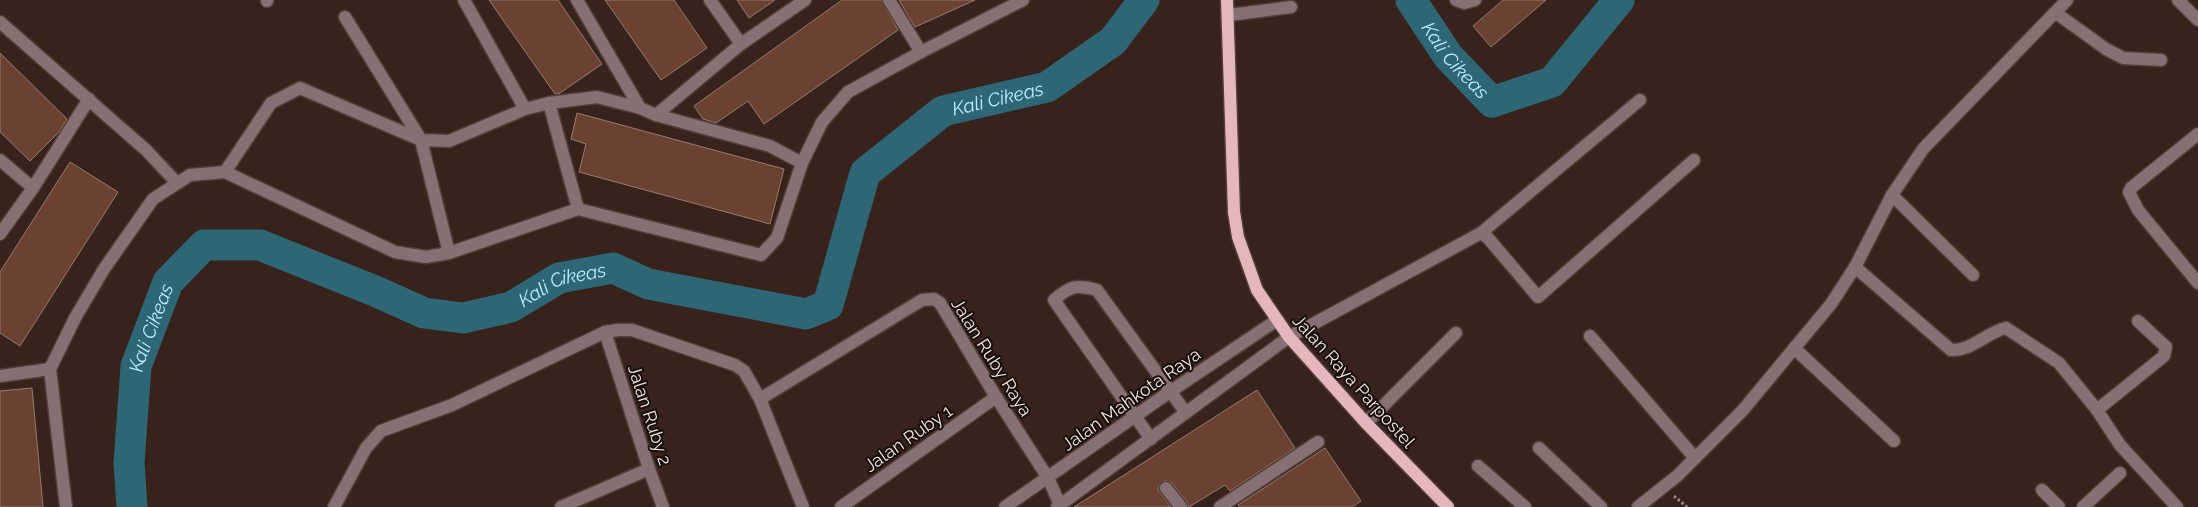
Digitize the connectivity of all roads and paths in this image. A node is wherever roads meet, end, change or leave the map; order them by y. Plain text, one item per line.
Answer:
1 (464, 0) edge
2 (577, 0) edge
3 (710, 0) edge
4 (805, 0) edge
5 (889, 0) edge
6 (1024, 0) edge
7 (1227, 0) edge
8 (1456, 0) edge
9 (1474, 0) edge
10 (2068, 0) edge
11 (2178, 0) edge
12 (1291, 7) dead end
13 (2056, 13) junction
14 (1229, 15) junction
15 (345, 17) dead end
16 (2198, 20) edge
17 (0, 22) edge
18 (741, 44) junction
19 (921, 52) junction
20 (2161, 60) dead end
21 (89, 100) junction
22 (1640, 100) dead end
23 (549, 103) junction
24 (640, 108) junction
25 (525, 109) junction
26 (656, 115) junction
27 (2198, 134) edge
28 (421, 140) junction
29 (0, 160) edge
30 (1694, 160) dead end
31 (802, 163) junction
32 (226, 172) junction
33 (177, 183) junction
34 (33, 188) junction
35 (1892, 195) junction
36 (578, 209) junction
37 (1481, 233) junction
38 (0, 234) edge
39 (449, 253) junction
40 (1855, 266) junction
41 (1973, 275) dead end
42 (2198, 283) edge
43 (1277, 320) junction
44 (2138, 321) dead end
45 (606, 332) junction
46 (1456, 333) dead end
47 (1590, 336) dead end
48 (1289, 337) junction
49 (1794, 348) junction
50 (50, 369) junction
51 (0, 376) edge
52 (1171, 391) junction
53 (996, 397) junction
54 (760, 399) junction
55 (2096, 410) junction
56 (1186, 413) junction
57 (1135, 416) junction
58 (1366, 422) junction
59 (1151, 439) junction
60 (1894, 441) dead end
61 (1318, 442) dead end
62 (1539, 448) dead end
63 (1695, 458) junction
64 (1478, 466) dead end
65 (649, 468) junction
66 (2120, 473) dead end
67 (1048, 478) junction
68 (1166, 488) dead end
69 (2042, 490) dead end
70 (1059, 506) edge
71 (66, 507) edge
72 (334, 507) edge
73 (561, 507) edge
74 (663, 507) edge
75 (803, 507) edge
76 (841, 507) edge
77 (1005, 507) edge
78 (1181, 507) edge
79 (1220, 507) edge
80 (1448, 507) edge
81 (1525, 507) edge
82 (1601, 507) edge
83 (1638, 507) edge
84 (2058, 507) edge
85 (2083, 507) edge
86 (2177, 507) edge

1 - 25 street
2 - 24 street
3 - 18 street
4 - 18 street
5 - 19 street
6 - 19 street
7 - 14 main road, Jalan Raya Parpostel
8 - 9 street
10 - 13 street
11 - 16 street
12 - 14 street
13 - 20 street
13 - 35 street
14 - 43 main road, Jalan Raya Parpostel
15 - 28 street
17 - 21 street
18 - 26 street
19 - 31 street
21 - 33 street
21 - 34 street
22 - 37 street
23 - 24 street
23 - 25 street
23 - 36 street
24 - 26 street
25 - 28 street
26 - 31 street
27 - 42 street
28 - 32 street
28 - 39 street
29 - 34 street
30 - 37 street
31 - 36 street
32 - 33 street
32 - 39 street
33 - 50 street
34 - 38 street
35 - 40 street
35 - 41 street
36 - 39 street
37 - 48 street
40 - 49 street
40 - 55 street
43 - 48 main road, Jalan Raya Parpostel
43 - 52 street, Jalan Mahkota Raya
44 - 55 street
45 - 54 street
45 - 65 street, Jalan Ruby 2
45 - 72 street
46 - 58 street
47 - 63 street
48 - 56 street
48 - 58 main road, Jalan Raya Parpostel
49 - 60 street
49 - 63 street
50 - 51 street
50 - 71 street
52 - 56 street
52 - 57 street, Jalan Mahkota Raya
52 - 57 street
53 - 54 street, Jalan Ruby Raya
53 - 67 street, Jalan Ruby Raya
53 - 76 street, Jalan Ruby 1
54 - 75 street
55 - 86 street
56 - 59 street
57 - 59 street
57 - 67 street, Jalan Mahkota Raya
58 - 80 main road, Jalan Raya Parpostel
59 - 70 street
61 - 79 street
62 - 82 street
63 - 83 street
64 - 81 street
65 - 73 street
65 - 74 street, Jalan Ruby 2
66 - 85 street
67 - 70 street, Jalan Ruby Raya
67 - 77 street, Jalan Mahkota Raya
68 - 78 street
69 - 84 street

